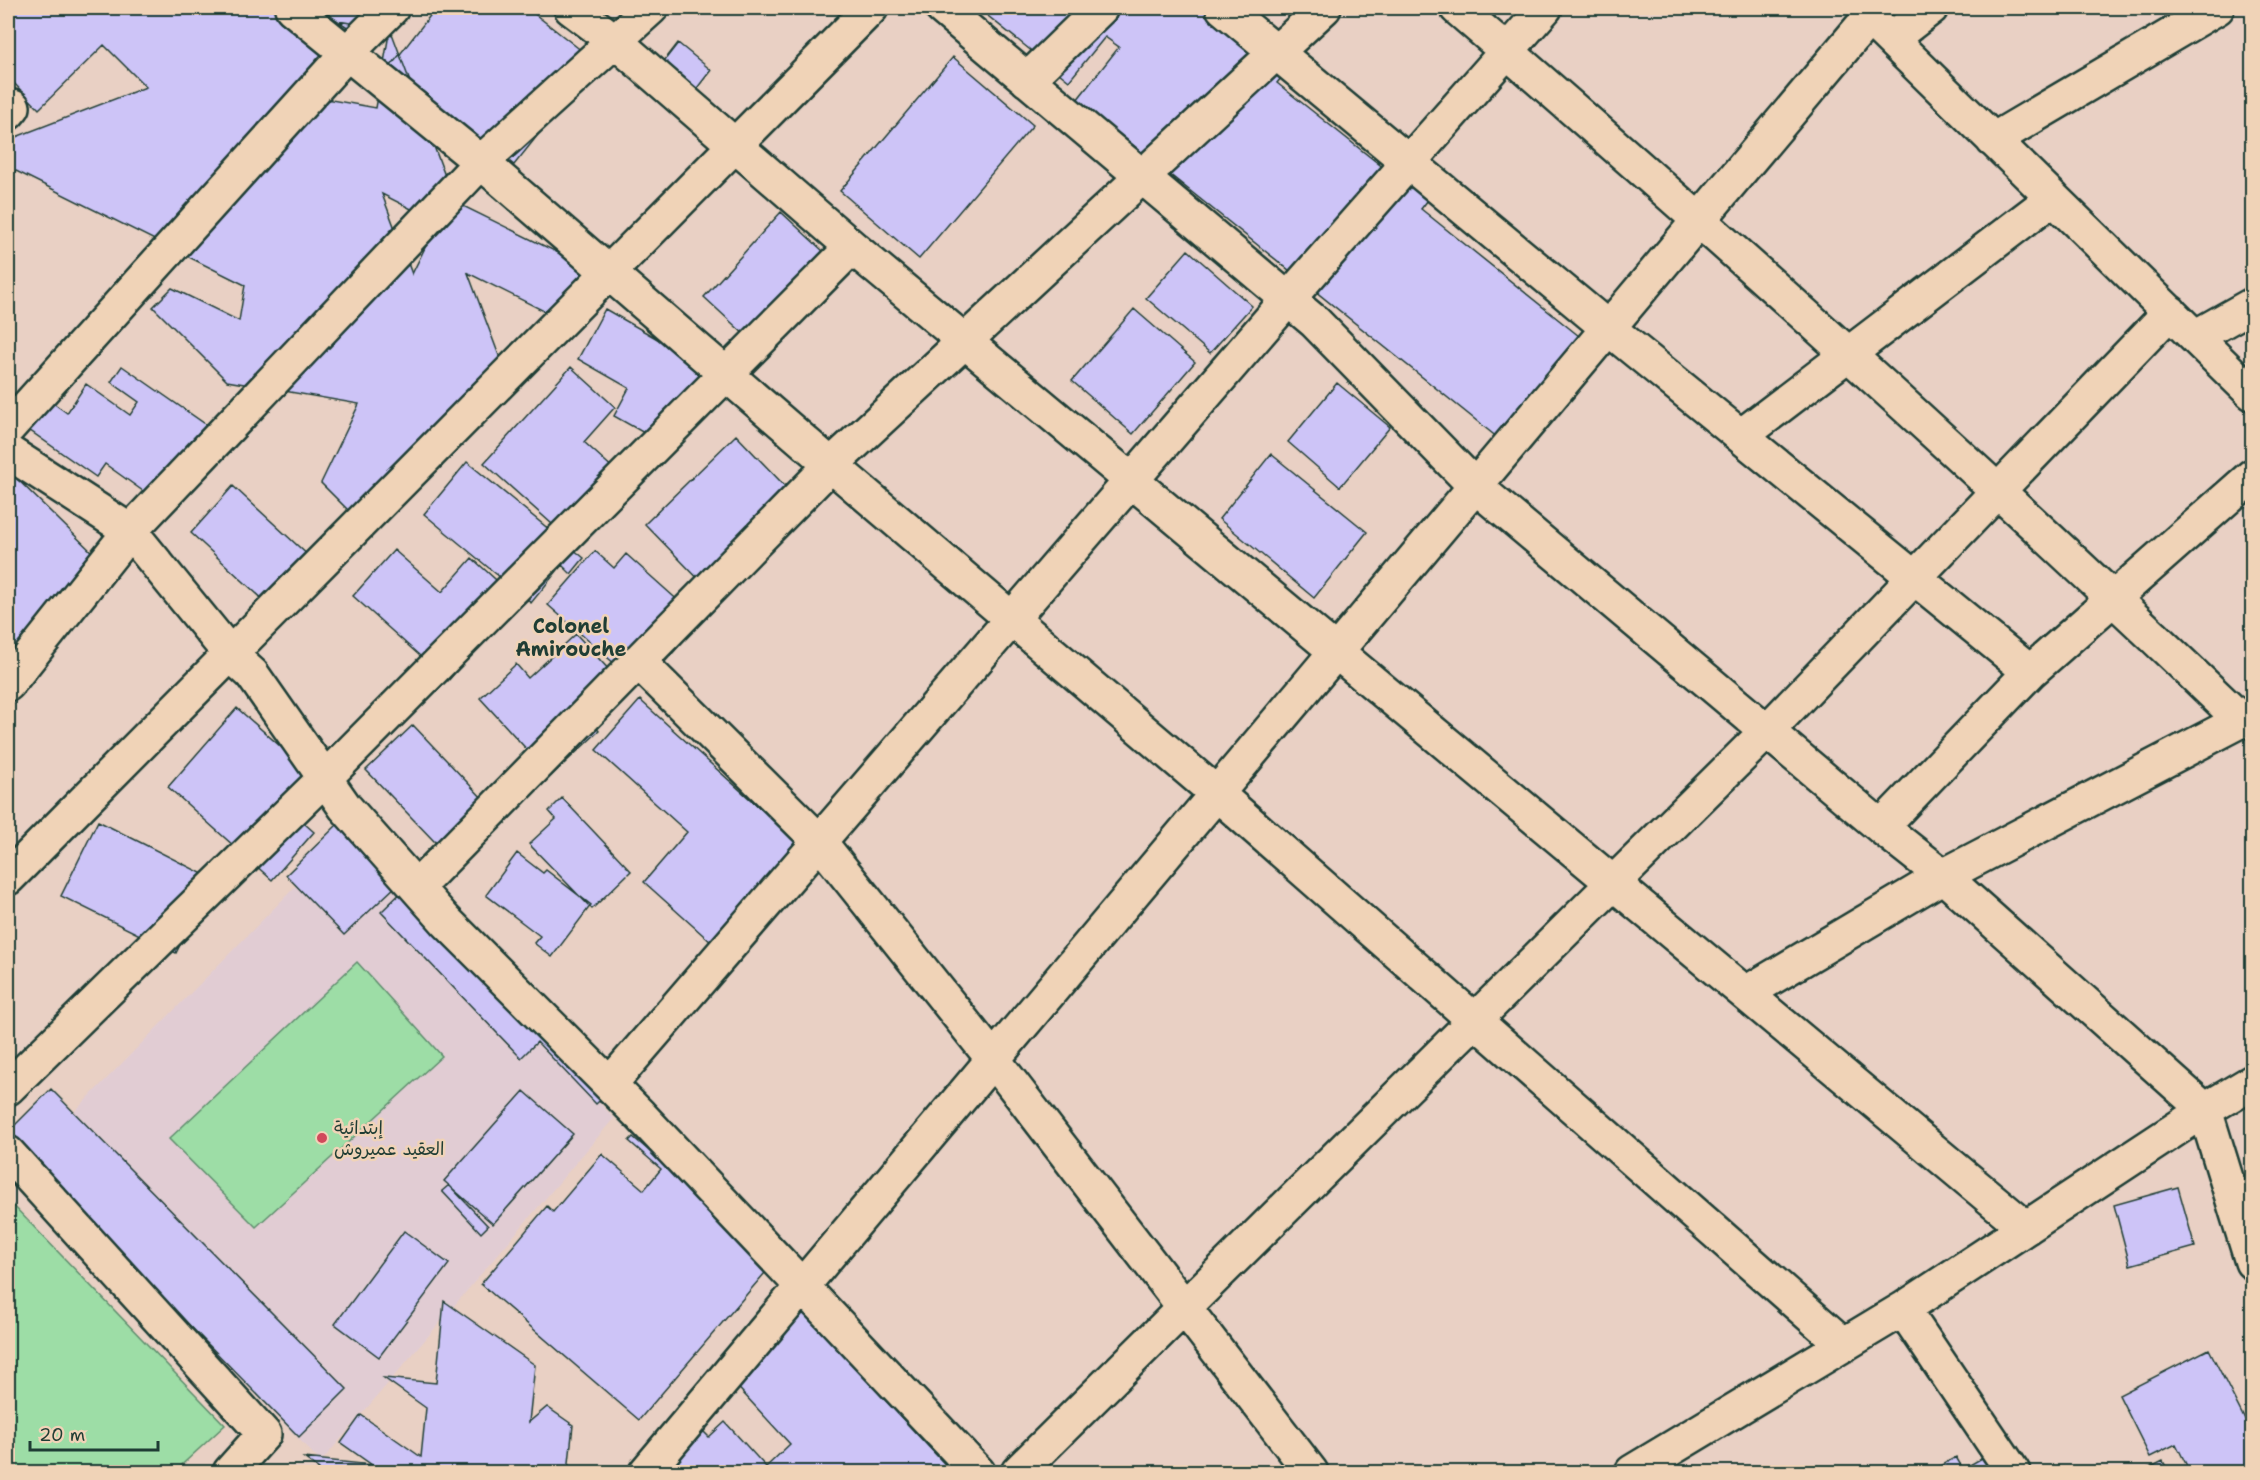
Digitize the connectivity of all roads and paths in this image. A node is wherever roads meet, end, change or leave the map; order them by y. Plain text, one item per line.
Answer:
1 (292, 8) edge
2 (393, 8) edge
3 (571, 8) edge
4 (651, 8) edge
5 (871, 8) edge
6 (942, 8) edge
7 (1101, 8) edge
8 (1224, 8) edge
9 (1324, 8) edge
10 (1457, 8) edge
11 (1545, 8) edge
12 (1931, 8) edge
13 (2217, 8) edge
14 (1876, 22) edge
15 (615, 42) junction
16 (1507, 51) junction
17 (348, 52) junction
18 (1277, 52) junction
19 (1028, 80) junction
20 (1994, 140) junction
21 (735, 145) junction
22 (481, 162) junction
23 (1409, 162) junction
24 (1142, 176) junction
25 (2053, 198) junction
26 (1700, 219) junction
27 (852, 247) junction
28 (608, 273) junction
29 (1287, 299) junction
30 (2253, 305) edge
31 (2170, 312) junction
32 (1608, 328) junction
33 (2195, 337) junction
34 (964, 341) junction
35 (1848, 355) junction
36 (726, 374) junction
37 (2253, 393) edge
38 (8, 428) edge
39 (1741, 436) junction
40 (8, 452) edge
41 (831, 465) junction
42 (2253, 476) edge
43 (1131, 480) junction
44 (1475, 486) junction
45 (1997, 491) junction
46 (130, 531) junction
47 (1915, 577) junction
48 (2114, 598) junction
49 (1011, 619) junction
50 (1336, 651) junction
51 (230, 654) junction
52 (638, 661) junction
53 (2030, 672) junction
54 (8, 684) edge
55 (2247, 718) edge
56 (1767, 731) junction
57 (325, 778) junction
58 (1216, 793) junction
59 (1881, 827) junction
60 (819, 841) junction
61 (1943, 876) junction
62 (8, 878) edge
63 (1613, 883) junction
64 (417, 887) junction
65 (1746, 993) junction
66 (1475, 1020) junction
67 (993, 1059) junction
68 (2253, 1082) edge
69 (610, 1084) junction
70 (8, 1088) edge
71 (2205, 1110) junction
72 (8, 1153) edge
73 (2026, 1228) junction
74 (2253, 1262) edge
75 (802, 1285) junction
76 (1184, 1307) junction
77 (1902, 1309) junction
78 (1844, 1345) junction
79 (1650, 1468) edge
80 (230, 1473) edge
81 (646, 1473) edge
82 (978, 1473) edge
83 (1018, 1473) edge
84 (1311, 1473) edge
85 (2013, 1473) edge

1 - 17 street
2 - 17 street
3 - 15 street
4 - 15 street
5 - 21 street
6 - 19 street
7 - 19 street
8 - 18 street
9 - 18 street
10 - 16 street
11 - 16 street
12 - 14 street
13 - 20 street
14 - 20 street
14 - 26 street
15 - 21 street
15 - 22 street
16 - 23 street
16 - 26 street
17 - 22 street
17 - 38 street
18 - 23 street
18 - 24 street
19 - 24 street
20 - 25 street
21 - 27 street
21 - 28 street
22 - 28 street
22 - 46 street
23 - 29 street
23 - 32 street
24 - 29 street
24 - 34 street
25 - 31 street
25 - 35 street
26 - 32 street
26 - 35 street
27 - 34 street
27 - 36 street
28 - 36 street
28 - 51 street
29 - 43 street
29 - 44 street
30 - 33 street
31 - 33 street
31 - 45 street
32 - 39 street
32 - 44 street
33 - 37 street
34 - 41 street
34 - 43 street
35 - 39 street
35 - 45 street
36 - 41 street
36 - 57 street
39 - 47 street
40 - 46 street
41 - 49 street
41 - 52 street
42 - 48 street
43 - 49 street
43 - 50 street
44 - 50 street
44 - 56 street
45 - 47 street
45 - 48 street
46 - 51 street
46 - 54 street
47 - 53 street
47 - 56 street
48 - 53 street
48 - 55 street
49 - 58 street
49 - 60 street
50 - 58 street
50 - 63 street
51 - 57 street
51 - 62 street
52 - 60 street
52 - 64 street
53 - 59 street
55 - 61 street
56 - 59 street
56 - 63 street
57 - 64 street
57 - 70 street
58 - 66 street
58 - 67 street
59 - 61 street
60 - 67 street
60 - 69 street
61 - 65 street
61 - 71 street
63 - 65 street
63 - 66 street
64 - 69 street
65 - 73 street
66 - 76 street
66 - 78 street
67 - 75 street
67 - 76 street
68 - 71 street
69 - 75 street
71 - 73 street
71 - 74 street
72 - 80 street
73 - 77 street
75 - 81 street
75 - 82 street
76 - 83 street
76 - 84 street
77 - 78 street
77 - 85 street
78 - 79 street

